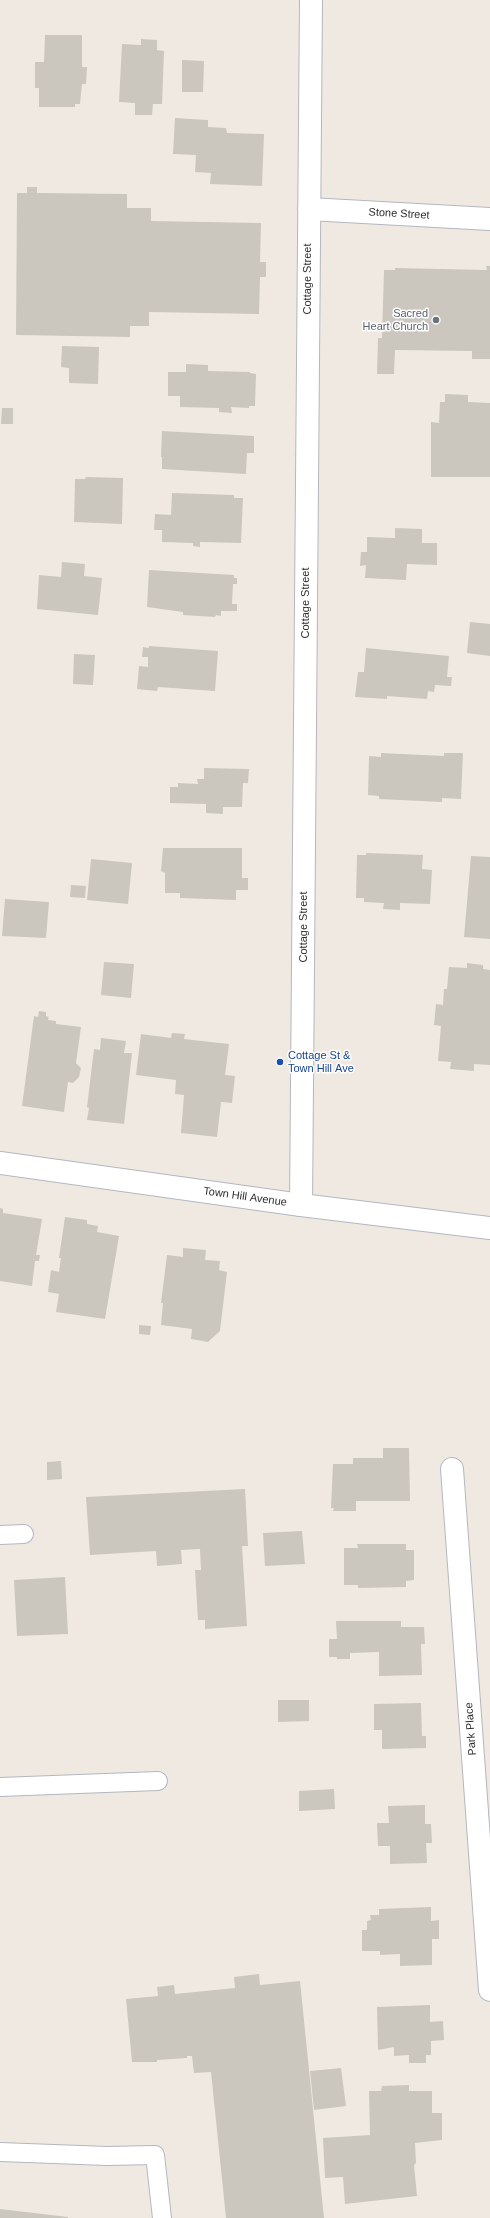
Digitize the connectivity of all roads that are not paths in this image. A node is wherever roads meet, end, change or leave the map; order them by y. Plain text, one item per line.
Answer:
1 (311, 0) edge
2 (309, 209) junction
3 (490, 219) edge
4 (0, 1162) edge
5 (301, 1205) junction
6 (490, 1228) edge
7 (452, 1469) dead end
8 (24, 1534) dead end
9 (0, 1535) edge
10 (158, 1781) dead end
11 (0, 1786) edge
12 (490, 1990) edge
13 (0, 2152) edge
14 (162, 2218) edge

1 - 2 street, Cottage Street
2 - 3 street, Stone Street
2 - 5 street, Cottage Street
4 - 5 street, Town Hill Avenue
5 - 6 street, Town Hill Avenue
7 - 12 street, Park Place
8 - 9 lane
10 - 11 lane
13 - 14 lane

